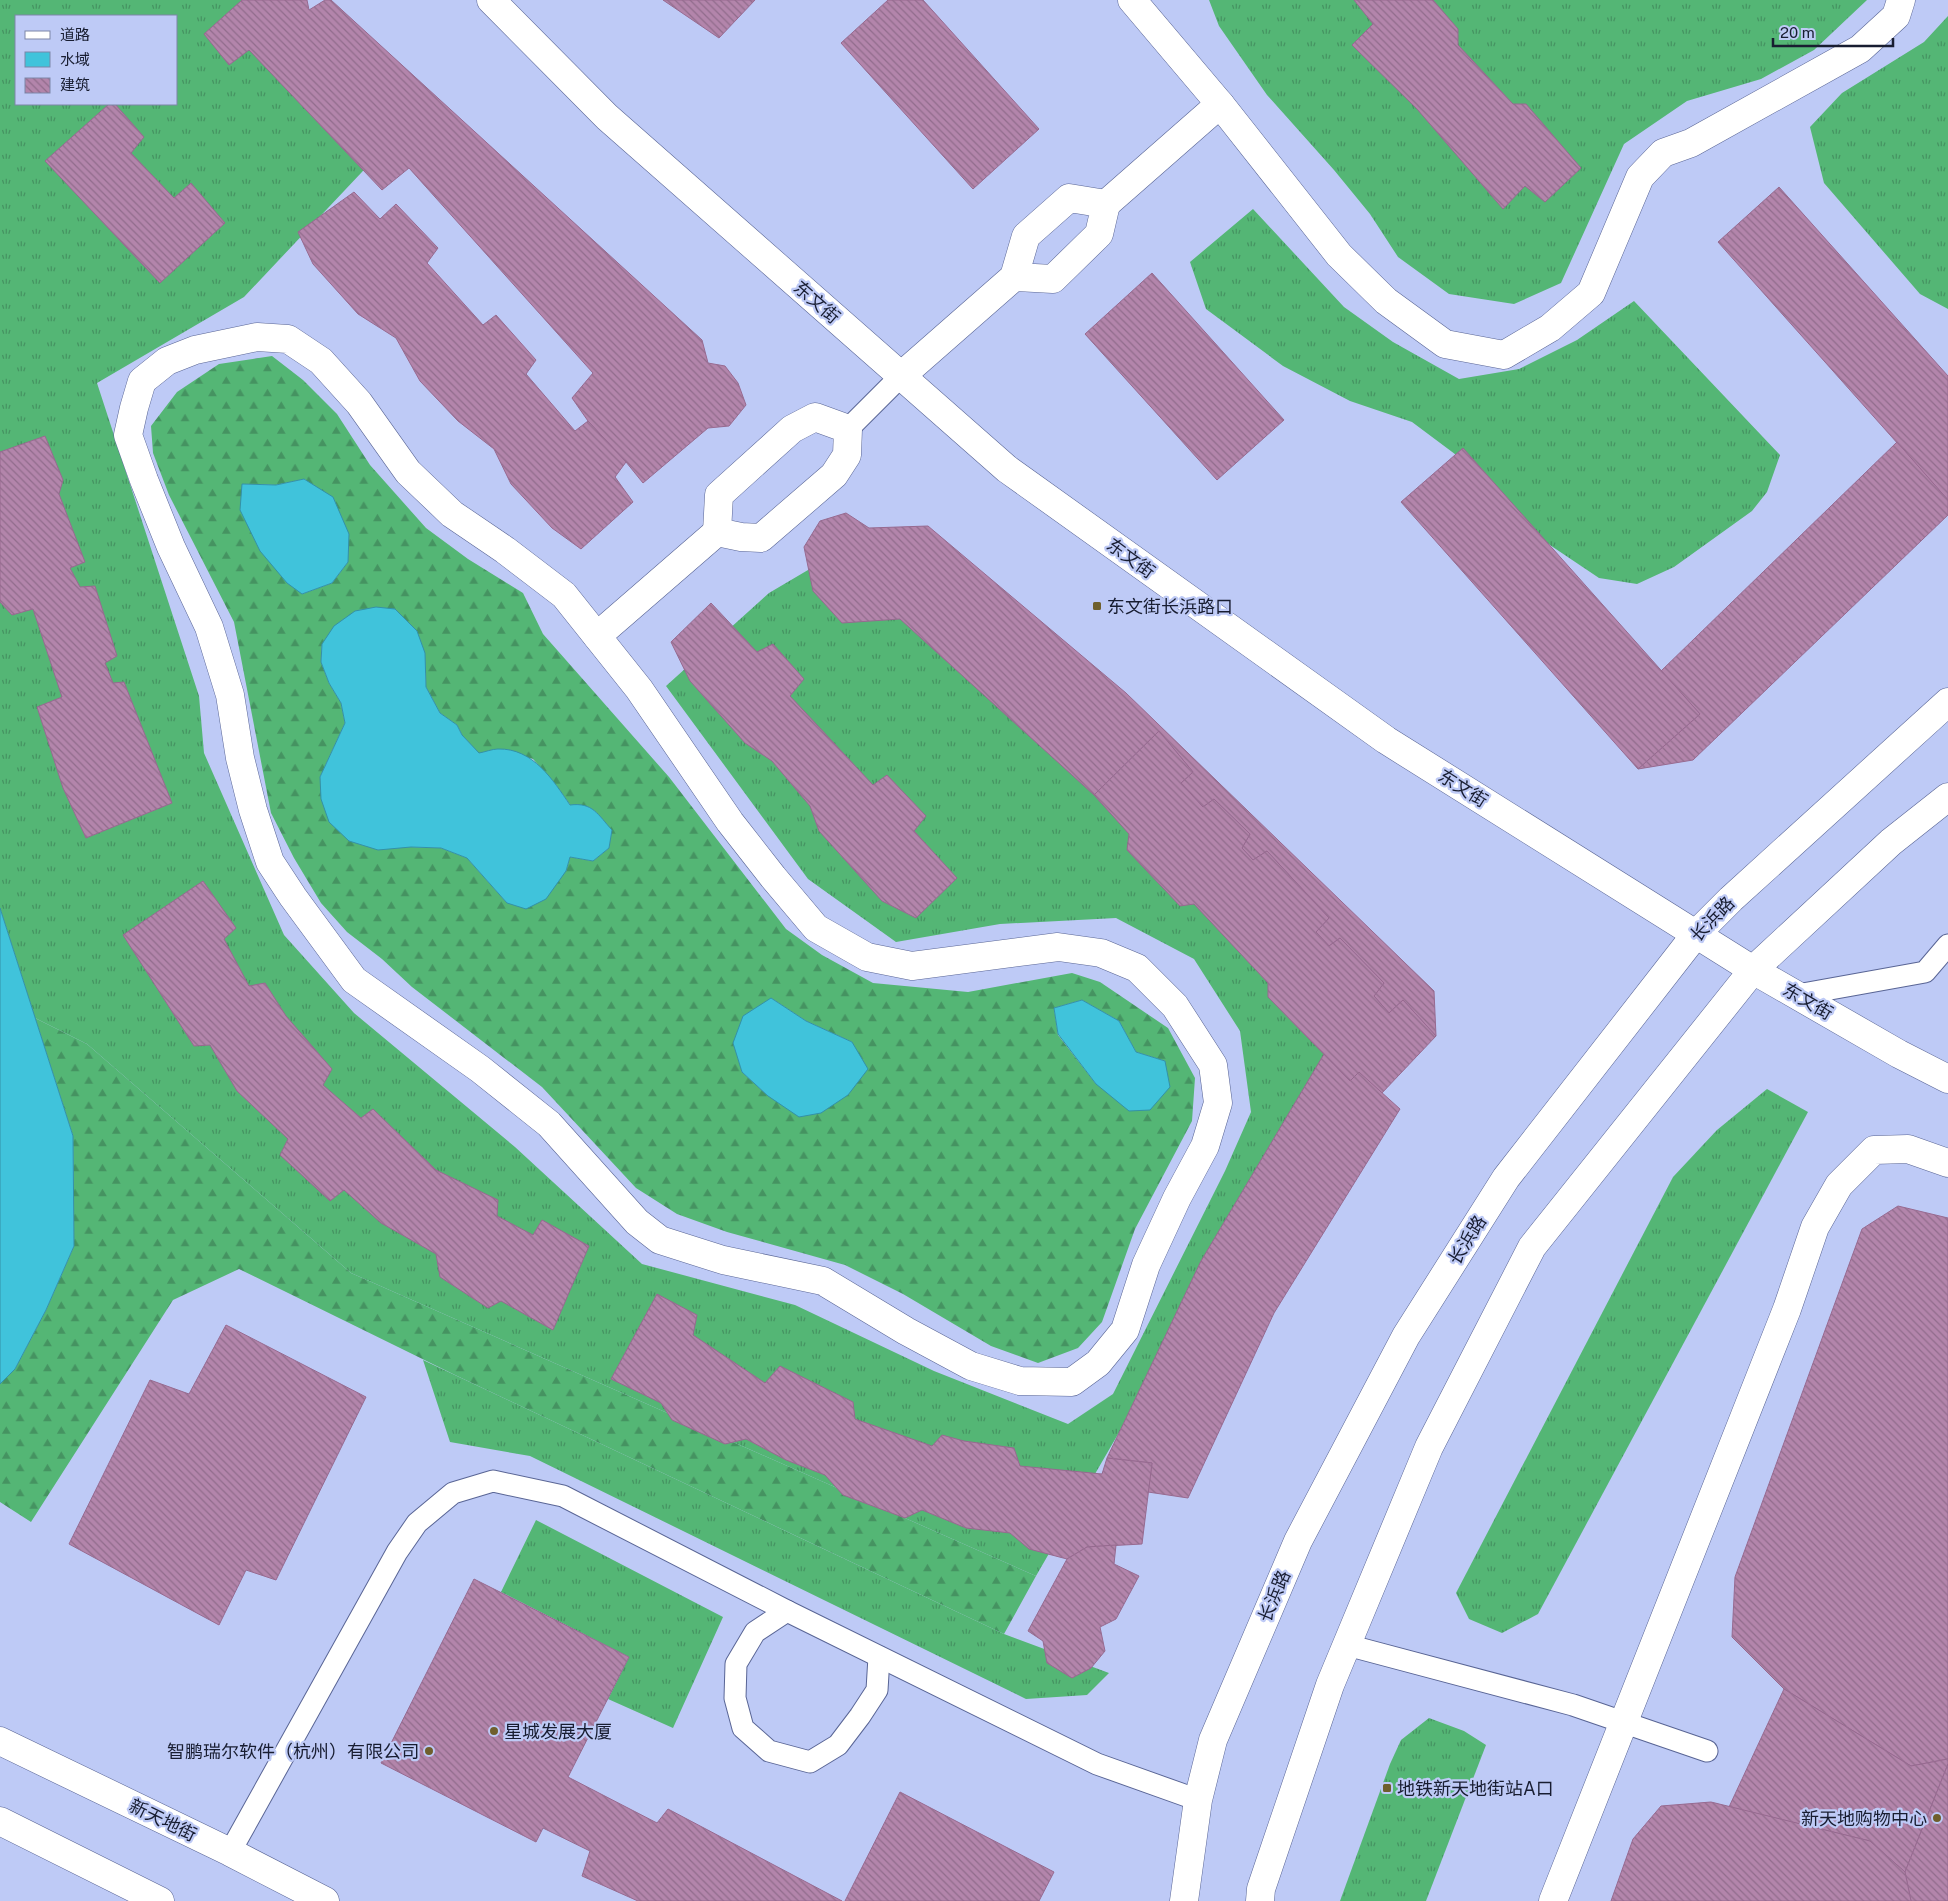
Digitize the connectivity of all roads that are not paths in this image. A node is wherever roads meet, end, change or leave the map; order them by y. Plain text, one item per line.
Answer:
1 (491, 0) edge
2 (1132, 0) edge
3 (1901, 0) edge
4 (1220, 104) junction
5 (1106, 204) junction
6 (1014, 277) junction
7 (901, 376) junction
8 (848, 429) junction
9 (717, 532) junction
10 (597, 636) junction
11 (1948, 702) edge
12 (1948, 797) edge
13 (1696, 934) junction
14 (1948, 945) edge
15 (1753, 970) junction
16 (1797, 995) junction
17 (1948, 1078) edge
18 (1948, 1163) edge
19 (787, 1611) junction
20 (1347, 1645) junction
21 (879, 1657) junction
22 (1624, 1723) junction
23 (0, 1741) edge
24 (1706, 1751) dead end
25 (1198, 1800) junction
26 (0, 1821) edge
27 (230, 1852) junction
28 (160, 1901) edge
29 (325, 1901) edge
30 (1184, 1901) edge
31 (1260, 1901) edge
32 (1553, 1901) edge

1 - 7 street, 东文街
2 - 4 street
3 - 4 street
4 - 5 street
5 - 6 street
5 - 6 street
6 - 7 street
7 - 8 lane
7 - 13 street, 东文街
8 - 9 street
8 - 9 street
9 - 10 street
10 - 10 street
11 - 13 street, 长浜路
12 - 15 street
13 - 15 street, 东文街
13 - 25 street, 长浜路
14 - 16 lane
15 - 16 street, 东文街
15 - 20 street
16 - 17 street, 东文街
18 - 22 street
19 - 21 lane
19 - 21 lane
19 - 27 lane
20 - 22 lane
20 - 31 street
21 - 25 lane
22 - 24 lane
22 - 32 street
23 - 27 street, 新天地街
25 - 30 street, 长浜路
26 - 28 street
27 - 29 street, 新天地街

